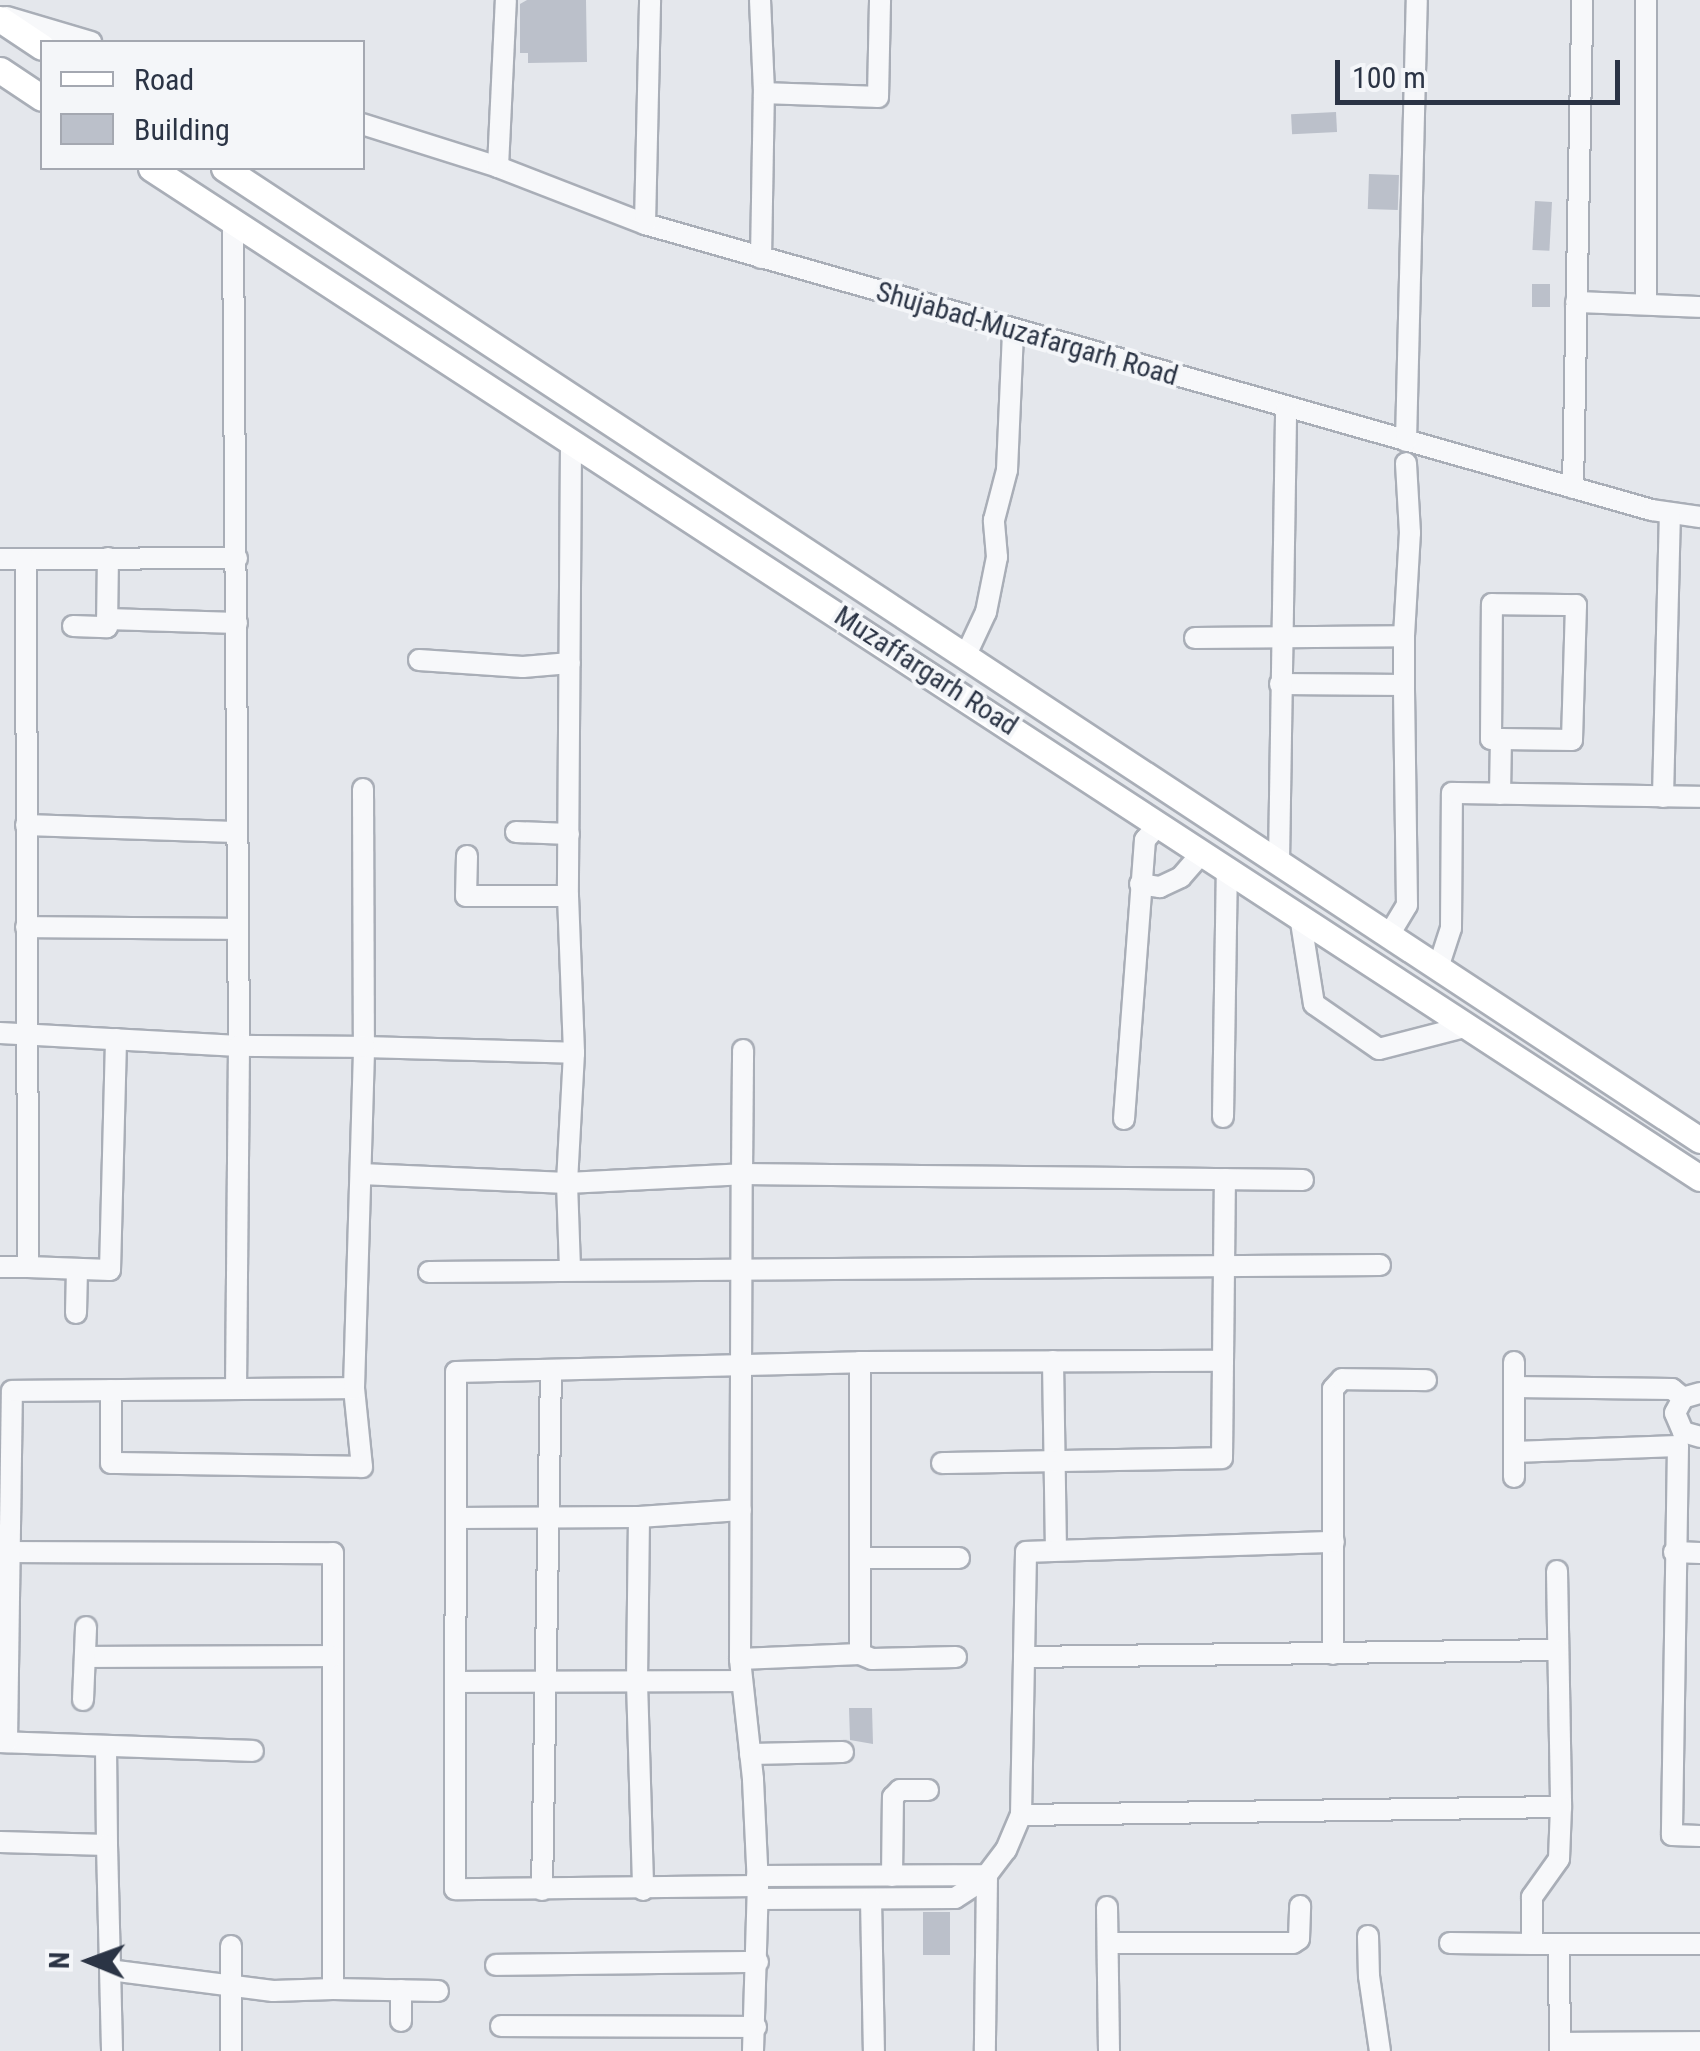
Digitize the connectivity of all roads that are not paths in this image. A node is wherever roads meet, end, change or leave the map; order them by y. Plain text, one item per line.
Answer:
1 (506, 0) edge
2 (650, 0) edge
3 (760, 0) edge
4 (880, 0) edge
5 (1417, 0) edge
6 (1582, 0) edge
7 (1646, 0) edge
8 (0, 17) edge
9 (83, 40) edge
10 (40, 46) edge
11 (0, 70) edge
12 (764, 93) junction
13 (40, 97) edge
14 (365, 125) edge
15 (498, 168) junction
16 (154, 170) edge
17 (227, 170) edge
18 (232, 220) junction
19 (645, 224) junction
20 (760, 258) junction
21 (1576, 302) junction
22 (1646, 304) junction
23 (1700, 307) edge
24 (1013, 331) junction
25 (1286, 408) junction
26 (1406, 441) junction
27 (571, 444) junction
28 (1406, 464) dead end
29 (1573, 488) junction
30 (1670, 513) junction
31 (1700, 517) edge
32 (26, 558) junction
33 (108, 558) junction
34 (237, 558) junction
35 (0, 559) edge
36 (107, 619) junction
37 (236, 622) junction
38 (73, 626) dead end
39 (1404, 636) junction
40 (1195, 638) dead end
41 (1280, 640) junction
42 (965, 657) junction
43 (420, 660) dead end
44 (570, 663) junction
45 (1280, 684) junction
46 (1404, 685) junction
47 (1500, 739) junction
48 (363, 789) dead end
49 (1500, 794) junction
50 (1663, 797) junction
51 (1700, 797) edge
52 (1159, 824) junction
53 (26, 825) junction
54 (236, 832) junction
55 (516, 832) dead end
56 (568, 834) junction
57 (1202, 852) junction
58 (467, 856) dead end
59 (1279, 862) junction
60 (1227, 868) junction
61 (1140, 884) junction
62 (568, 896) junction
63 (1300, 916) junction
64 (26, 927) junction
65 (238, 929) junction
66 (1389, 935) junction
67 (1438, 968) junction
68 (1468, 1026) junction
69 (0, 1033) edge
70 (28, 1034) junction
71 (116, 1039) junction
72 (239, 1046) junction
73 (364, 1048) junction
74 (743, 1050) dead end
75 (574, 1053) junction
76 (1223, 1117) dead end
77 (1124, 1119) dead end
78 (1700, 1140) edge
79 (361, 1174) junction
80 (742, 1174) junction
81 (1700, 1178) edge
82 (1225, 1179) junction
83 (1303, 1180) dead end
84 (566, 1183) junction
85 (1380, 1266) dead end
86 (0, 1267) edge
87 (28, 1268) junction
88 (742, 1268) junction
89 (1222, 1268) junction
90 (77, 1269) junction
91 (570, 1269) junction
92 (429, 1272) dead end
93 (76, 1312) dead end
94 (1053, 1361) junction
95 (1223, 1361) junction
96 (860, 1362) junction
97 (1514, 1362) dead end
98 (738, 1365) junction
99 (551, 1370) junction
100 (1426, 1380) dead end
101 (1514, 1387) junction
102 (354, 1388) junction
103 (236, 1389) junction
104 (111, 1390) junction
105 (6, 1391) edge
106 (1692, 1396) edge
107 (1678, 1436) junction
108 (1700, 1438) edge
109 (1700, 1446) edge
110 (1514, 1452) junction
111 (1055, 1462) junction
112 (942, 1463) dead end
113 (1676, 1473) junction
114 (1514, 1476) dead end
115 (741, 1510) junction
116 (639, 1517) junction
117 (456, 1518) junction
118 (547, 1518) junction
119 (1334, 1542) junction
120 (1056, 1549) junction
121 (10, 1552) junction
122 (1674, 1552) junction
123 (1700, 1552) edge
124 (861, 1558) junction
125 (960, 1558) dead end
126 (1557, 1572) dead end
127 (86, 1627) dead end
128 (1557, 1650) junction
129 (860, 1654) junction
130 (1334, 1654) junction
131 (333, 1656) junction
132 (86, 1657) junction
133 (956, 1657) dead end
134 (1024, 1657) junction
135 (740, 1658) junction
136 (455, 1682) junction
137 (637, 1682) junction
138 (741, 1682) junction
139 (546, 1683) junction
140 (84, 1700) dead end
141 (4, 1742) edge
142 (106, 1747) junction
143 (253, 1751) dead end
144 (842, 1752) dead end
145 (750, 1754) junction
146 (928, 1790) dead end
147 (1560, 1807) junction
148 (1020, 1815) junction
149 (1700, 1836) edge
150 (0, 1842) edge
151 (106, 1845) junction
152 (986, 1875) junction
153 (892, 1876) junction
154 (757, 1887) junction
155 (542, 1890) junction
156 (643, 1890) junction
157 (871, 1899) junction
158 (1108, 1906) dead end
159 (1300, 1906) dead end
160 (1368, 1936) dead end
161 (1109, 1943) junction
162 (1450, 1943) dead end
163 (1532, 1944) junction
164 (1700, 1944) edge
165 (1560, 1945) junction
166 (230, 1946) dead end
167 (758, 1962) junction
168 (496, 1965) dead end
169 (110, 1970) junction
170 (230, 1986) junction
171 (333, 1989) junction
172 (401, 1990) junction
173 (438, 1990) dead end
174 (401, 2021) dead end
175 (502, 2026) dead end
176 (756, 2028) junction
177 (1700, 2042) edge
178 (1560, 2047) edge
179 (112, 2051) edge
180 (231, 2051) edge
181 (753, 2051) edge
182 (874, 2051) edge
183 (985, 2051) edge
184 (1109, 2051) edge
185 (1380, 2051) edge

1 - 15 street
2 - 19 street
3 - 12 street
4 - 12 street
5 - 26 street
6 - 21 street
7 - 22 street
8 - 9 street
8 - 10 main road
11 - 13 main road
12 - 20 street
14 - 15 street, Shujabad-Muzafargarh Road
15 - 19 street, Shujabad-Muzafargarh Road
16 - 18 main road, Muzaffargarh Road
17 - 42 main road, Muzaffargarh Road
18 - 27 main road, Muzaffargarh Road
18 - 34 street
19 - 20 street, Shujabad-Muzafargarh Road
20 - 24 street, Shujabad-Muzafargarh Road
21 - 22 street
21 - 29 street
22 - 23 street
24 - 25 street, Shujabad-Muzafargarh Road
24 - 42 street
25 - 26 street, Shujabad-Muzafargarh Road
25 - 41 street
26 - 29 street, Shujabad-Muzafargarh Road
27 - 44 street
27 - 52 main road, Muzaffargarh Road
28 - 39 street
29 - 30 street, Shujabad-Muzafargarh Road
30 - 31 street, Shujabad-Muzafargarh Road
30 - 50 street
32 - 33 street
32 - 35 street
32 - 53 street
33 - 34 street
33 - 36 street
34 - 37 street
36 - 37 street
36 - 38 street
37 - 54 street
39 - 41 street
39 - 46 street
40 - 41 street
41 - 45 street
42 - 59 main road, Muzaffargarh Road
43 - 44 street
44 - 56 street
45 - 46 street
45 - 59 street
46 - 66 street
47 - 47 street
47 - 49 street
48 - 73 street
49 - 50 street
49 - 67 street
50 - 51 street
52 - 57 main road, Muzaffargarh Road
52 - 61 street
53 - 54 street
53 - 64 street
54 - 65 street
55 - 56 street
56 - 62 street
57 - 60 main road, Muzaffargarh Road
57 - 61 street
58 - 62 street
59 - 66 main road, Muzaffargarh Road
60 - 63 main road, Muzaffargarh Road
60 - 76 street
61 - 77 street
62 - 75 street
63 - 68 main road, Muzaffargarh Road
63 - 68 street
64 - 65 street
64 - 70 street
65 - 72 street
66 - 67 main road, Muzaffargarh Road
67 - 78 main road, Muzaffargarh Road
68 - 81 main road, Muzaffargarh Road
69 - 70 street
70 - 71 street
70 - 87 street
71 - 72 street
71 - 90 street
72 - 73 street
72 - 103 street
73 - 75 street
73 - 79 street
74 - 80 street
75 - 84 street
79 - 84 street
79 - 102 street
80 - 82 street
80 - 84 street
80 - 88 street
82 - 83 street
82 - 89 street
84 - 91 street
85 - 89 street
86 - 87 street
87 - 90 street
88 - 89 street
88 - 91 street
88 - 98 street
89 - 95 street
90 - 93 street
91 - 92 street
94 - 95 street
94 - 96 street
94 - 111 street
95 - 111 street
96 - 98 street
96 - 124 street
97 - 101 street
98 - 99 street
98 - 115 street
99 - 117 street
99 - 118 street
100 - 119 street
101 - 106 street
101 - 110 street
102 - 103 street
102 - 104 street
103 - 104 street
104 - 105 street
105 - 121 street
106 - 107 street
107 - 108 street
107 - 110 street
107 - 113 street
109 - 113 street
110 - 114 street
111 - 112 street
111 - 120 street
113 - 122 street
115 - 116 street
115 - 135 street
116 - 118 street
116 - 137 street
117 - 118 street
117 - 136 street
118 - 139 street
119 - 120 street
119 - 130 street
120 - 134 street
121 - 131 street
121 - 141 street
122 - 123 street
122 - 149 street
124 - 125 street
124 - 129 street
126 - 128 street
127 - 132 street
128 - 130 street
128 - 147 street
129 - 133 street
129 - 135 street
130 - 134 street
131 - 132 street
131 - 171 street
132 - 140 street
134 - 148 street
135 - 138 street
136 - 139 street
136 - 155 street
137 - 138 street
137 - 139 street
137 - 156 street
138 - 145 street
139 - 155 street
141 - 142 street
142 - 143 street
142 - 151 street
144 - 145 street
145 - 154 street
146 - 153 street
147 - 148 street
147 - 163 street
148 - 152 street
150 - 151 street
151 - 169 street
152 - 153 street
152 - 157 street
152 - 183 street
153 - 154 street
154 - 156 street
154 - 157 street
154 - 167 street
155 - 156 street
157 - 182 street
158 - 161 street
159 - 161 street
160 - 185 street
161 - 184 street
162 - 163 street
163 - 165 street
164 - 165 street
165 - 178 street
166 - 170 street
167 - 168 street
167 - 176 street
169 - 170 street
169 - 179 street
170 - 171 street
170 - 180 street
171 - 172 street
172 - 173 street
172 - 174 street
175 - 176 street
176 - 181 street
177 - 178 street

